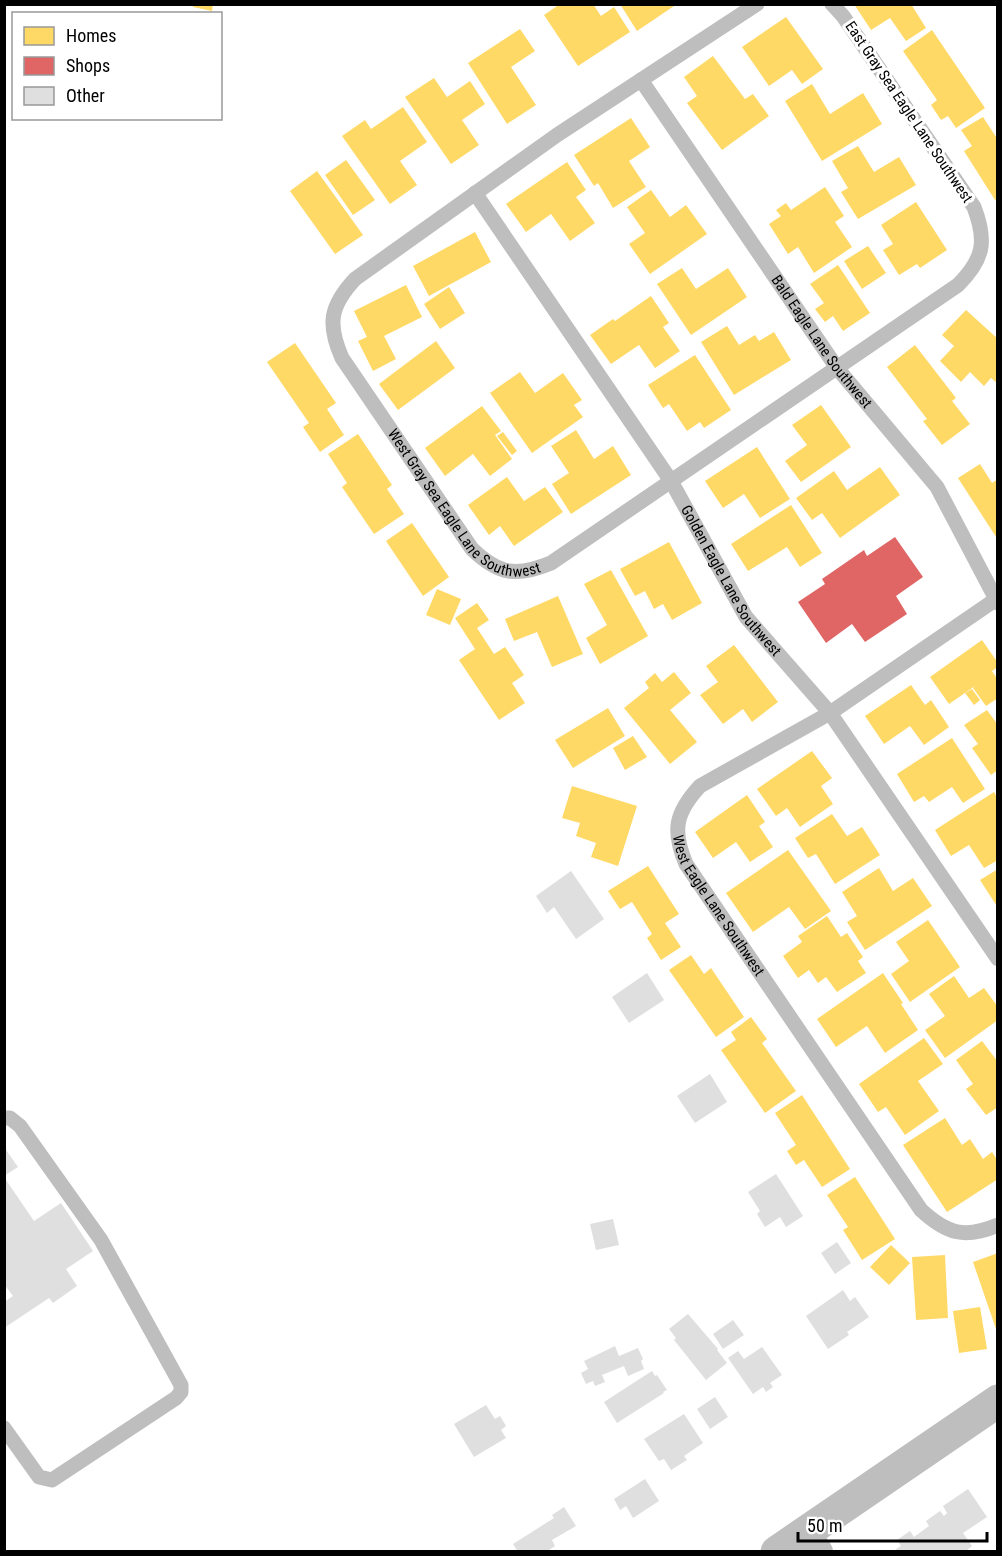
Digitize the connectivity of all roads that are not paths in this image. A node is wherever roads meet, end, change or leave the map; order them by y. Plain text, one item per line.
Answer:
1 (757, 4) edge
2 (832, 4) edge
3 (641, 80) junction
4 (475, 193) junction
5 (837, 368) junction
6 (671, 480) junction
7 (997, 600) edge
8 (830, 713) junction
9 (998, 959) edge
10 (4, 1118) edge
11 (998, 1225) edge
12 (998, 1401) edge
13 (4, 1428) edge
14 (811, 1542) edge
15 (777, 1551) edge

1 - 3 lane
2 - 5 lane, East Gray Sea Eagle Lane Southwest
3 - 4 lane
3 - 5 lane, Bald Eagle Lane Southwest
4 - 6 lane, Golden Eagle Lane Southwest
4 - 6 lane, West Gray Sea Eagle Lane Southwest
5 - 6 lane, West Gray Sea Eagle Lane Southwest
5 - 7 lane, Bald Eagle Lane Southwest
6 - 8 lane, Golden Eagle Lane Southwest
7 - 8 lane, West Eagle Lane Southwest
8 - 9 lane, Golden Eagle Lane Southwest
8 - 11 lane, West Eagle Lane Southwest
10 - 13 lane
12 - 14 street
14 - 15 street

